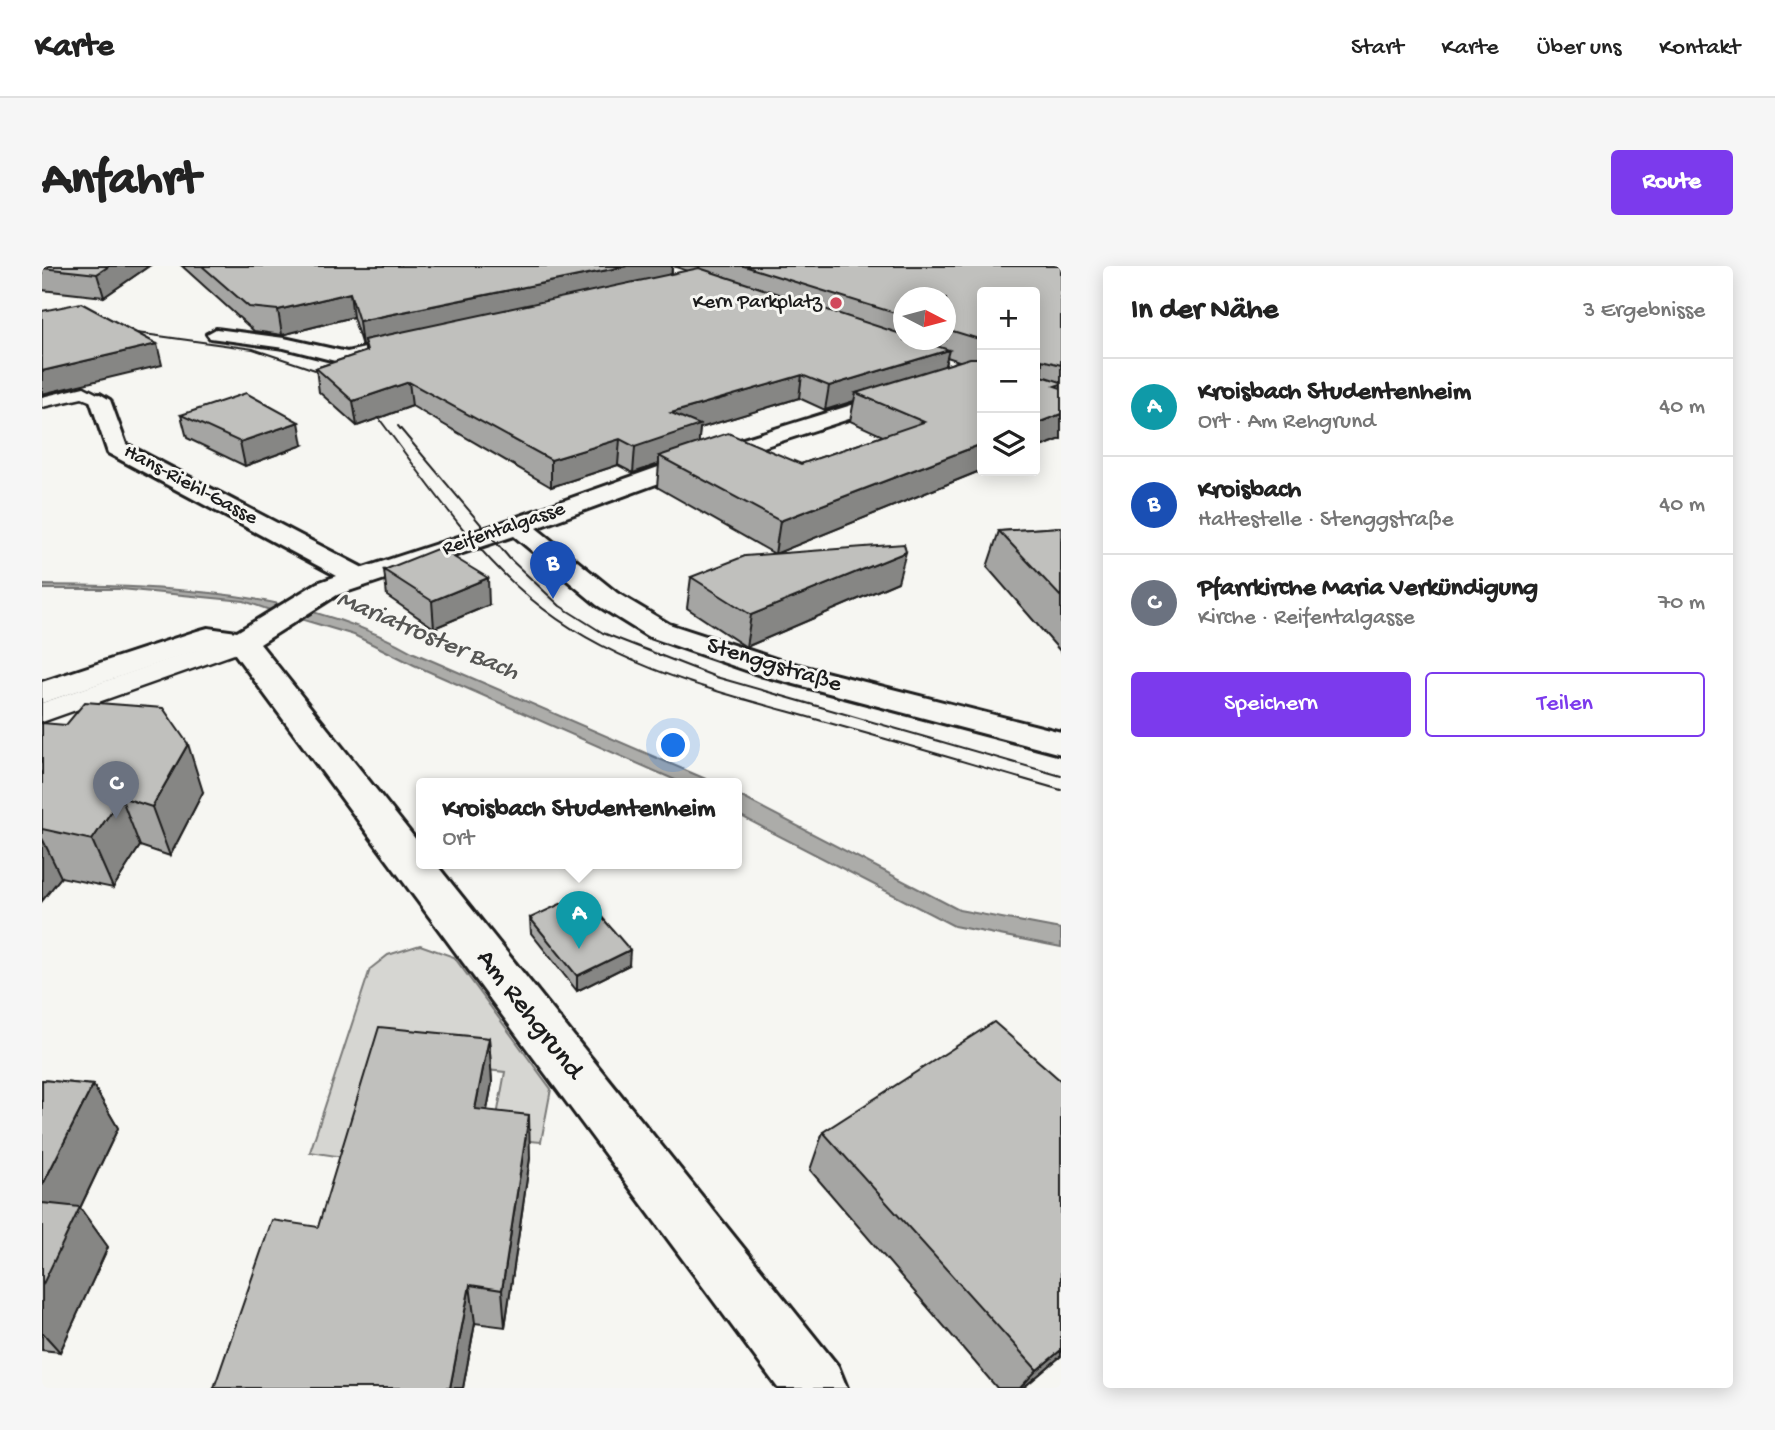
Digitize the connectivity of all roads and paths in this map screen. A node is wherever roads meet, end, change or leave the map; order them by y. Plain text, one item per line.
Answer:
1 (216, 334) dead end
2 (412, 343) edge
3 (919, 390) edge
4 (100, 400) joint
5 (42, 402) edge
6 (517, 526) junction
7 (361, 578) junction
8 (256, 632) junction
9 (42, 693) edge
10 (42, 713) edge
11 (1061, 743) edge
12 (416, 848) edge
13 (432, 869) edge
14 (816, 1388) edge

1 - 2 street
3 - 6 street, Reifentalgasse
4 - 5 lane, Hans-Riehl-Gasse
4 - 7 street, Hans-Riehl-Gasse
6 - 7 street, Reifentalgasse
6 - 11 street, Stenggstraße
7 - 8 street, Reifentalgasse
8 - 9 street
8 - 10 lane
8 - 12 street, Am Rehgrund
13 - 14 street, Am Rehgrund

